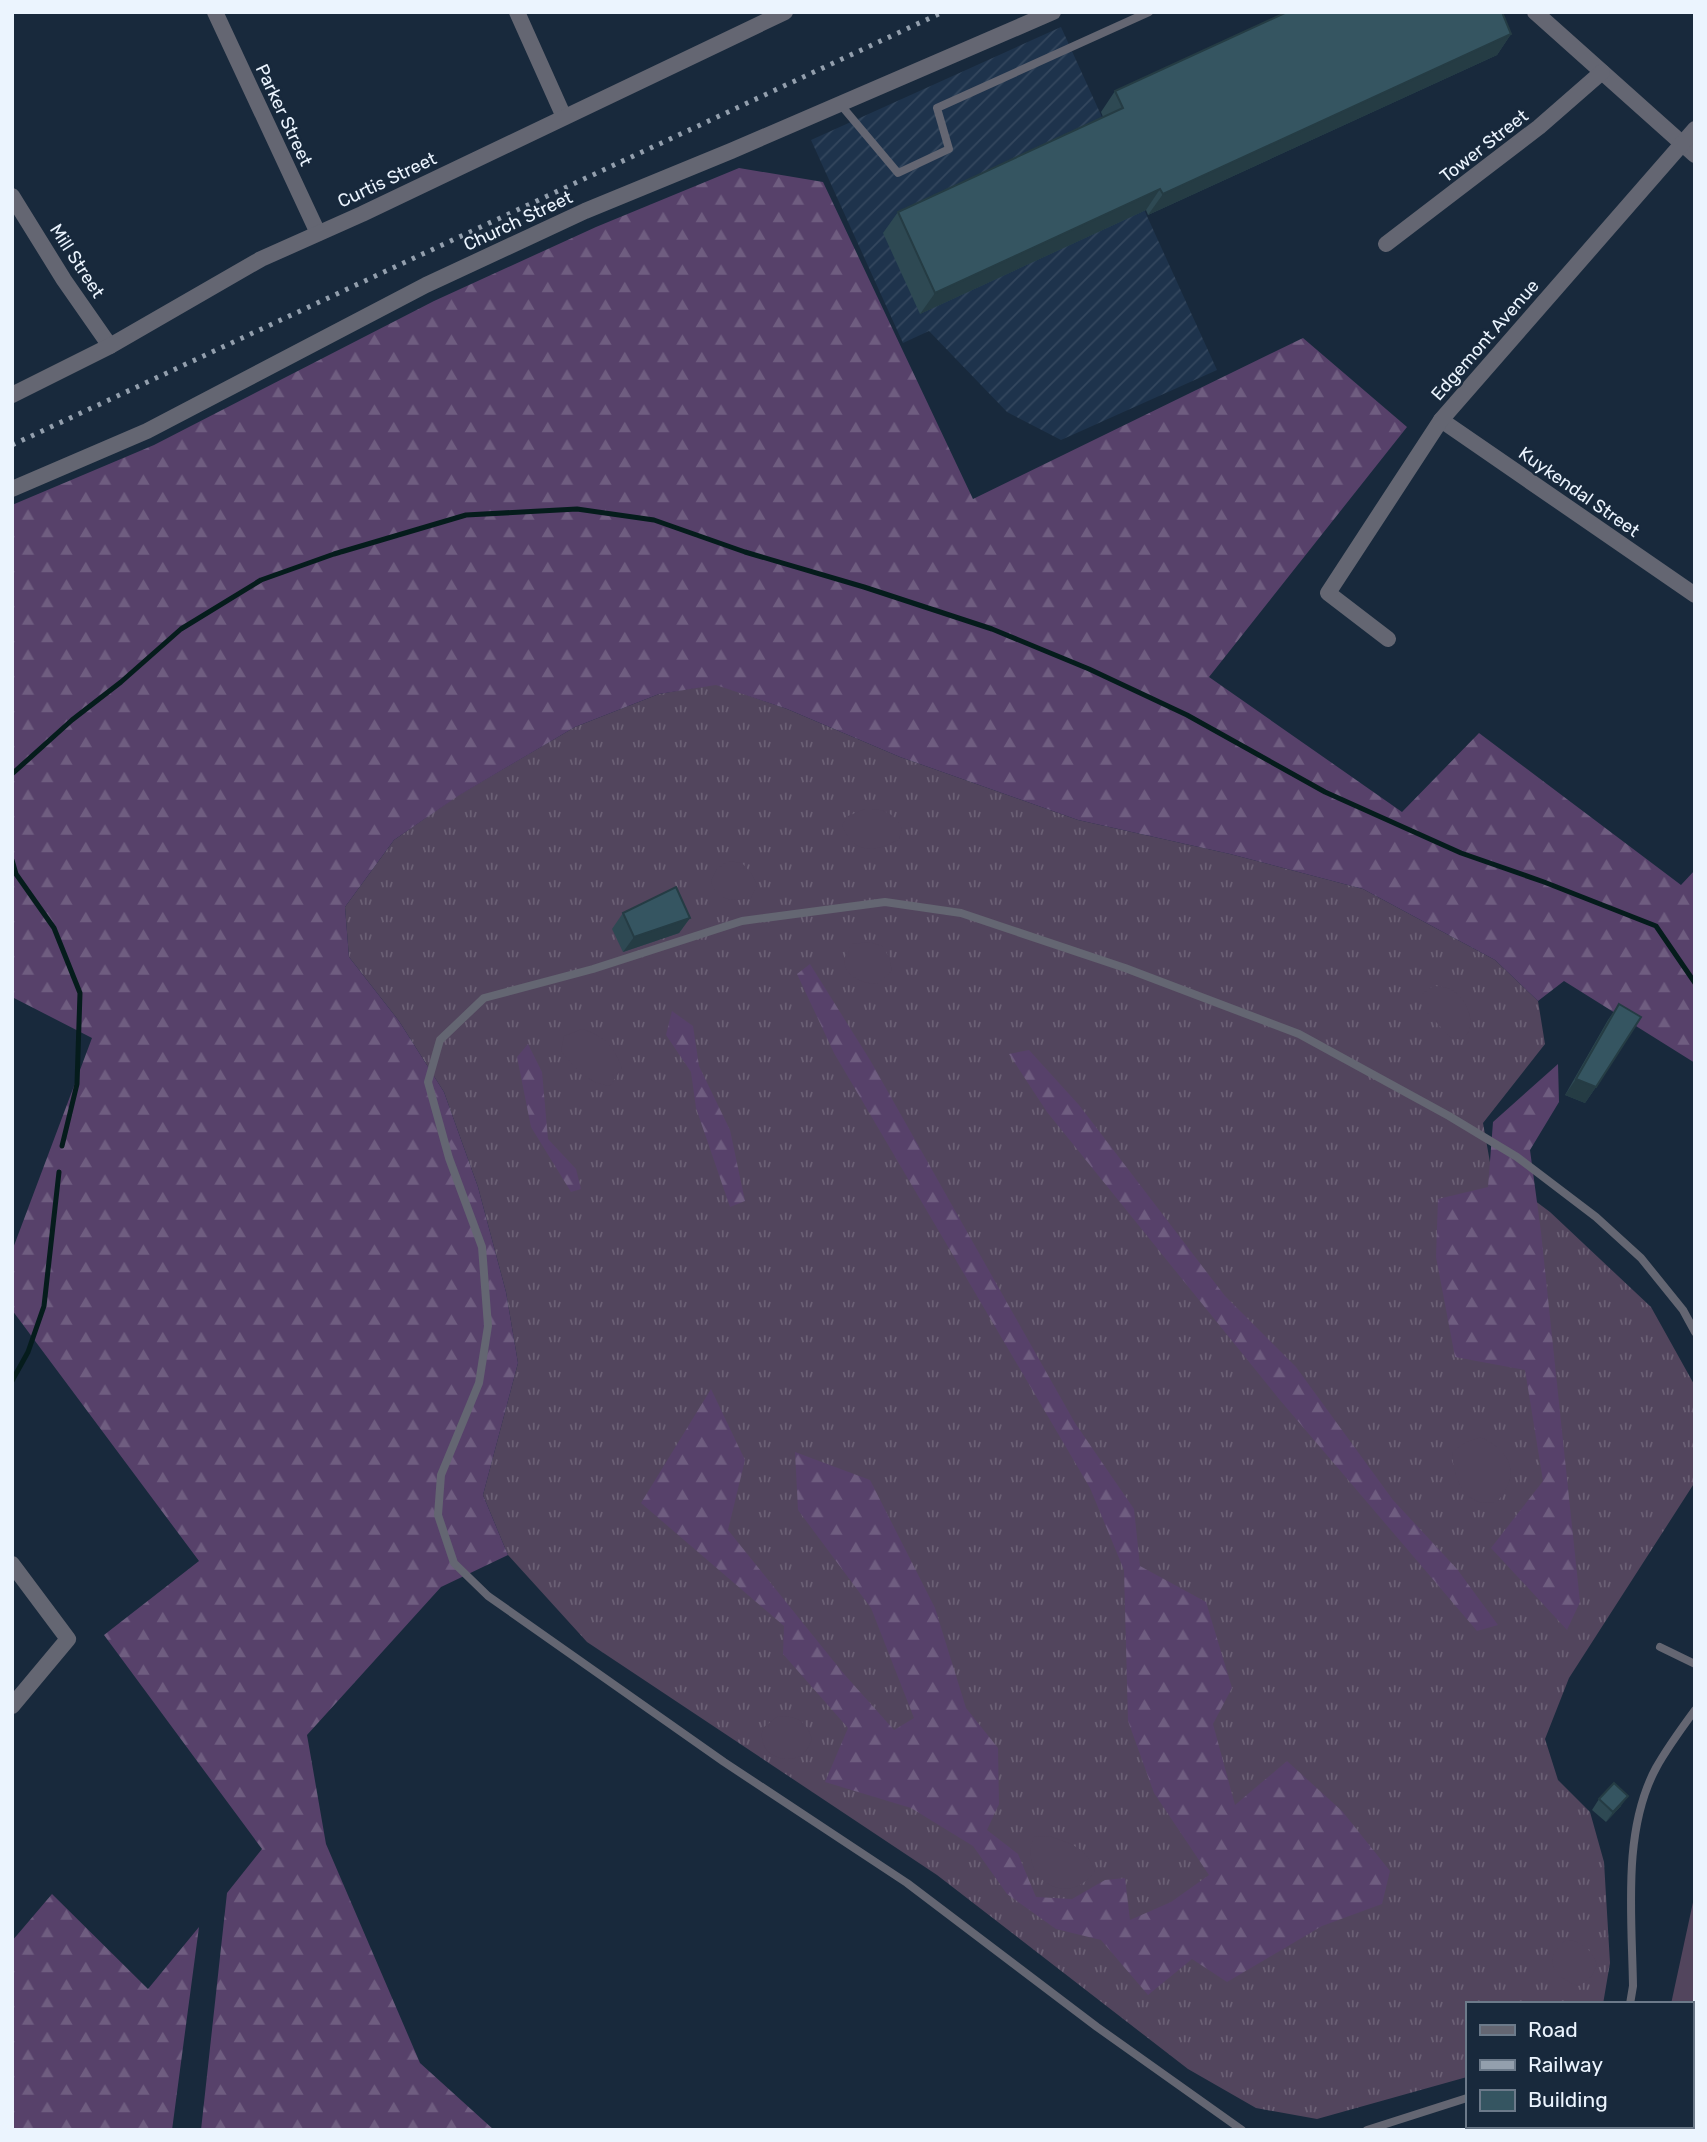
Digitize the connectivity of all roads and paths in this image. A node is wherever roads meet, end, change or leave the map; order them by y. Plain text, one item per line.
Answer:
1 (215, 12) edge
2 (517, 12) edge
3 (785, 12) edge
4 (1053, 12) edge
5 (1149, 12) edge
6 (1535, 12) edge
7 (767, 16) edge
8 (1602, 72) junction
9 (840, 104) junction
10 (564, 117) junction
11 (1695, 130) edge
12 (1689, 149) edge
13 (12, 196) edge
14 (318, 233) junction
15 (1386, 244) dead end
16 (110, 346) junction
17 (12, 395) edge
18 (1441, 420) junction
19 (12, 489) edge
20 (1695, 595) edge
21 (1388, 639) dead end
22 (1695, 1332) edge
23 (12, 1563) edge
24 (1660, 1647) dead end
25 (1695, 1664) edge
26 (12, 1706) edge
27 (1695, 1710) edge
28 (1630, 2002) edge
29 (1466, 2098) edge
30 (1242, 2130) edge
31 (1367, 2130) edge

1 - 14 street, Parker Street
2 - 10 street
3 - 7 street, Curtis Street
4 - 9 street, Church Street
5 - 9 lane
6 - 8 street
7 - 10 street, Curtis Street
8 - 12 street
8 - 15 street, Tower Street
9 - 19 street, Church Street
10 - 14 street, Curtis Street
11 - 12 street, Edgemont Avenue
12 - 18 street, Edgemont Avenue
13 - 16 street, Mill Street
14 - 16 street, Curtis Street
16 - 17 street, Curtis Street
18 - 20 street, Kuykendal Street
18 - 21 street, Edgemont Avenue
22 - 30 lane
23 - 26 street
24 - 25 lane
27 - 28 lane
29 - 31 lane

